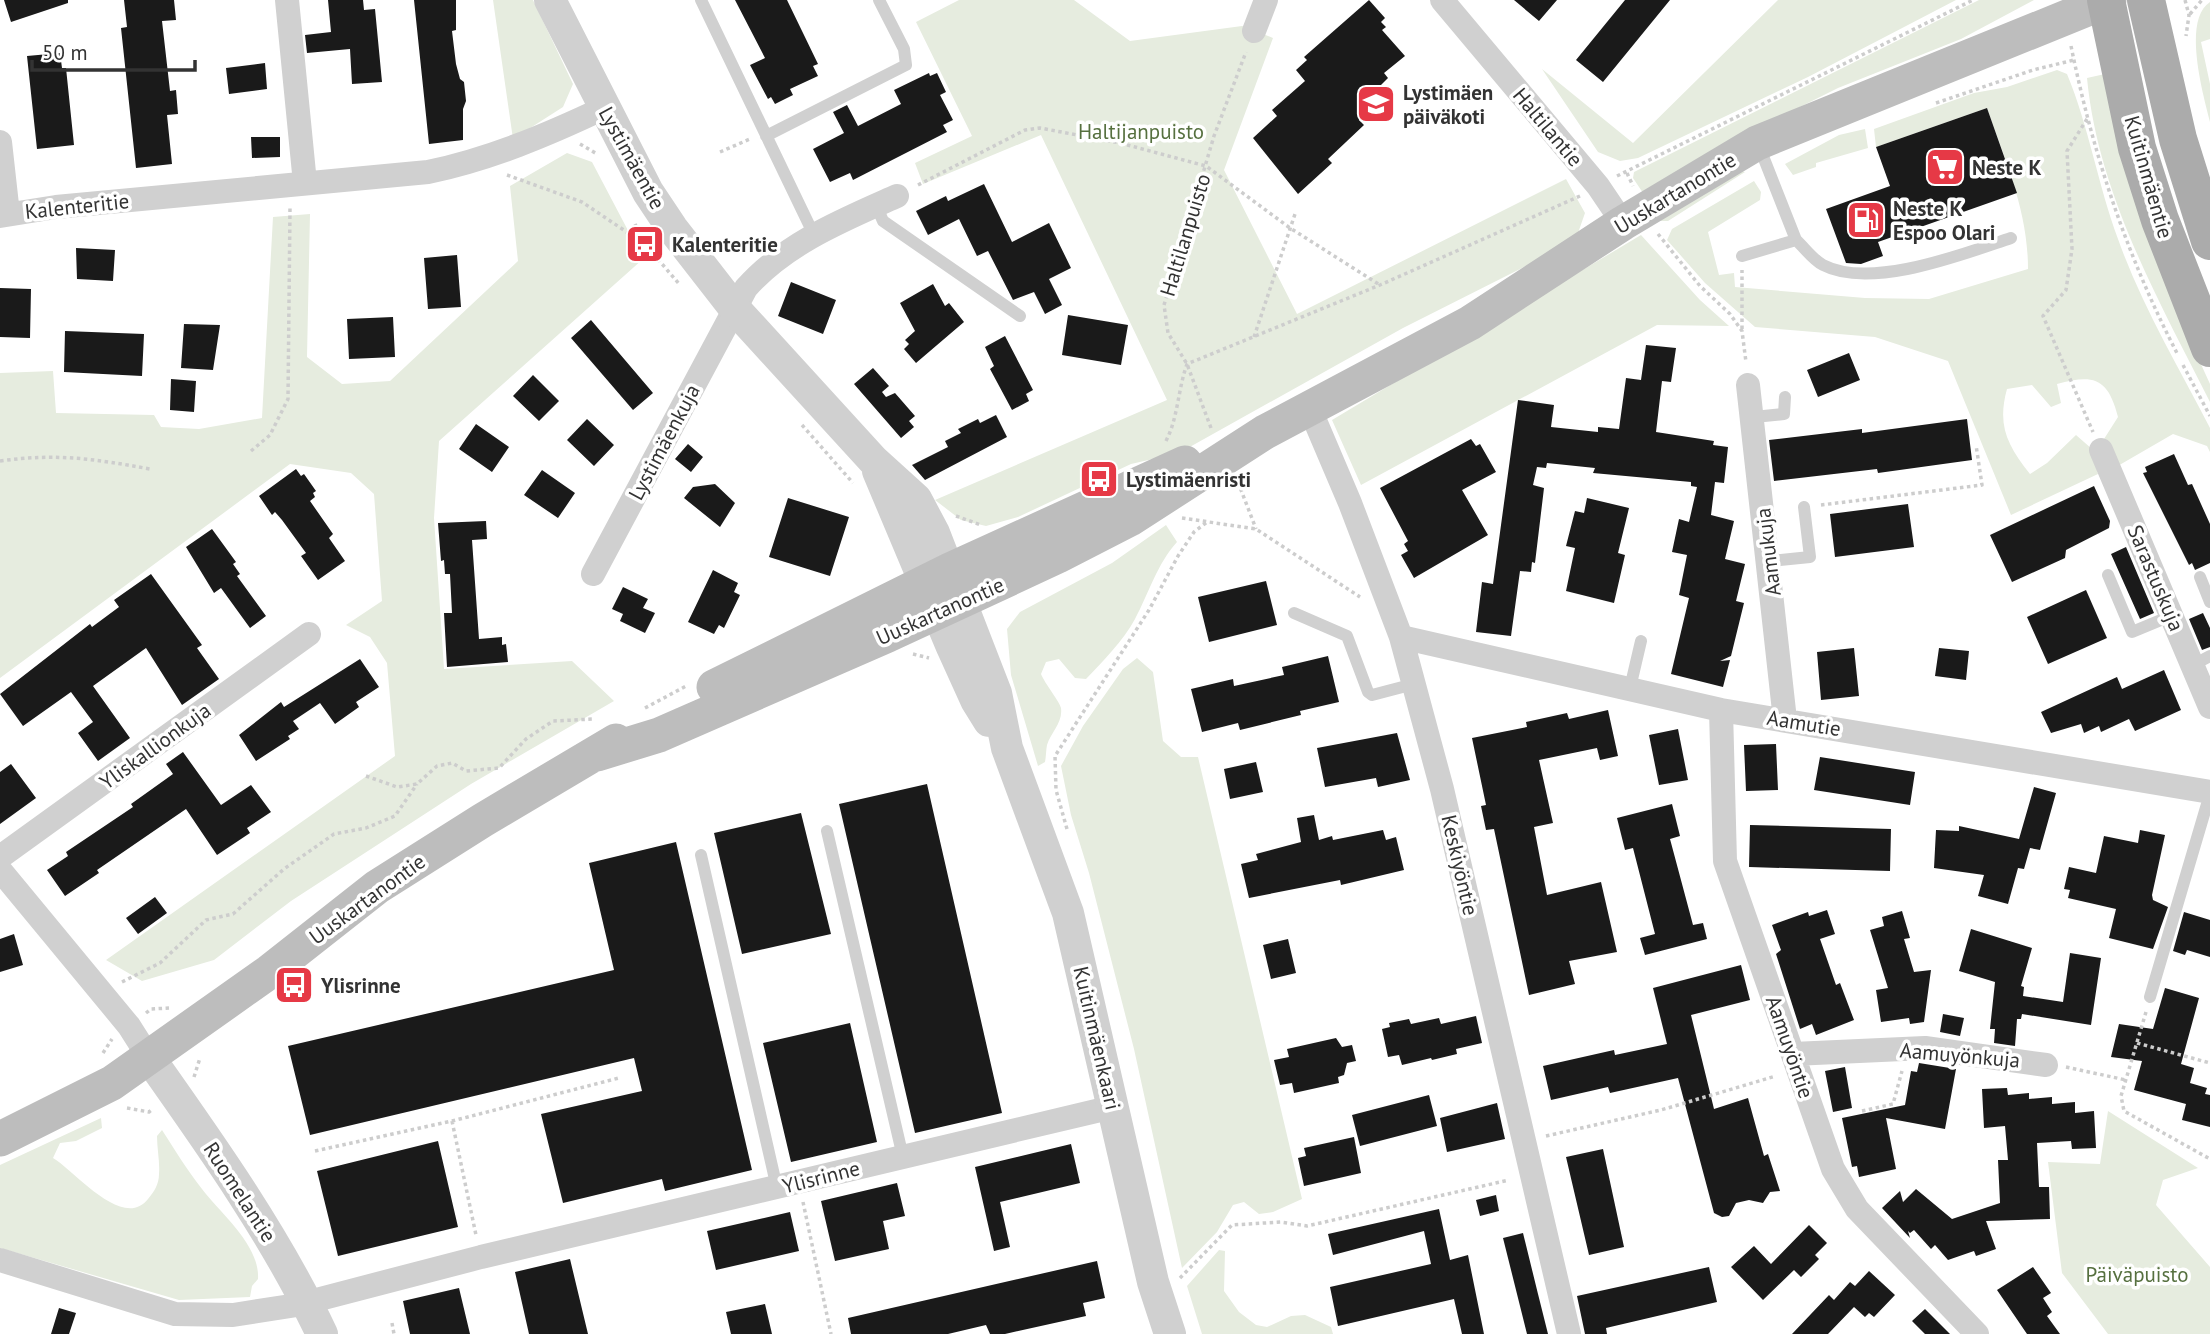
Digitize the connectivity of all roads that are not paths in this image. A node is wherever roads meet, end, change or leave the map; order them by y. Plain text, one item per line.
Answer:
1 (287, 0) edge
2 (550, 0) edge
3 (701, 0) edge
4 (879, 0) edge
5 (1266, 0) edge
6 (1442, 0) edge
7 (2107, 0) edge
8 (2146, 0) edge
9 (1254, 30) road end
10 (604, 108) junction
11 (765, 134) junction
12 (0, 142) edge
13 (1757, 143) junction
14 (304, 173) dead end
15 (887, 201) joint
16 (4, 215) edge
17 (1649, 224) junction
18 (814, 235) junction
19 (2011, 238) dead end
20 (1796, 240) junction
21 (2210, 241) edge
22 (1742, 256) road end
23 (734, 309) junction
24 (1020, 316) dead end
25 (2210, 348) edge
26 (1748, 385) road end
27 (1785, 397) dead end
28 (1310, 409) junction
29 (1754, 417) junction
30 (2101, 450) road end
31 (1804, 507) road end
32 (1770, 561) junction
33 (593, 574) dead end
34 (2108, 575) dead end
35 (2200, 577) dead end
36 (944, 592) junction
37 (2210, 602) edge
38 (1294, 613) dead end
39 (2173, 615) junction
40 (309, 634) dead end
41 (1401, 637) junction
42 (1642, 641) dead end
43 (2202, 661) edge
44 (1414, 684) junction
45 (1630, 688) junction
46 (2210, 707) edge
47 (1721, 710) junction
48 (1784, 720) junction
49 (1007, 748) junction
50 (2210, 793) edge
51 (827, 831) dead end
52 (701, 855) dead end
53 (0, 857) edge
54 (0, 870) edge
55 (2150, 997) road end
56 (148, 1056) junction
57 (1795, 1062) junction
58 (2046, 1065) road end
59 (1113, 1107) junction
60 (0, 1139) edge
61 (903, 1157) junction
62 (787, 1185) junction
63 (0, 1260) edge
64 (307, 1302) junction
65 (322, 1334) edge
66 (1170, 1334) edge
67 (1569, 1334) edge
68 (1977, 1334) edge

1 - 14 street
2 - 10 street, Lystimäentie
3 - 11 lane
4 - 11 lane
5 - 9 street
6 - 17 street, Haltilantie
7 - 13 main road, Uuskartanontie
7 - 25 main road, Kuitinmäentie
8 - 21 main road, Kuitinmäentie
10 - 16 street, Kalenteritie
10 - 23 street, Lystimäentie
11 - 18 lane
12 - 16 street
13 - 17 main road, Uuskartanontie
13 - 20 lane
15 - 18 street, Lystimäenkuja
15 - 24 lane
17 - 28 main road, Uuskartanontie
18 - 23 street, Lystimäenkuja
19 - 20 lane
20 - 22 lane
23 - 33 street, Lystimäenkuja
23 - 36 street, Lystimäentie
26 - 29 street, Aamukuja
27 - 29 lane
28 - 36 main road, Uuskartanontie
28 - 41 street, Keskiyöntie
29 - 32 street, Aamukuja
30 - 39 street, Sarastuskuja
31 - 32 lane
32 - 48 street, Aamukuja
34 - 39 lane
35 - 37 lane
36 - 49 street, Kuitinmäenkaari
36 - 49 street, Kuitinmäenkaari
36 - 56 main road, Uuskartanontie
38 - 44 lane
39 - 43 street, Sarastuskuja
40 - 53 street, Yliskallionkuja
41 - 44 street, Keskiyöntie
41 - 45 street, Aamutie
42 - 45 lane
43 - 46 street, Sarastuskuja
44 - 67 street, Keskiyöntie
45 - 47 street, Aamutie
47 - 48 street, Aamutie
47 - 57 street, Aamuyöntie
48 - 50 street, Aamutie
49 - 59 street, Kuitinmäenkaari
50 - 55 lane
51 - 61 lane
52 - 62 lane
54 - 56 street
56 - 60 main road, Uuskartanontie
56 - 64 street, Ruomelantie
57 - 58 street, Aamuyönkuja
57 - 68 street, Aamuyöntie
59 - 61 street, Ylisrinne
59 - 66 street, Kuitinmäenkaari
61 - 62 street, Ylisrinne
62 - 64 street, Ylisrinne
63 - 64 street, Ylisrinne
64 - 65 street, Ruomelantie

